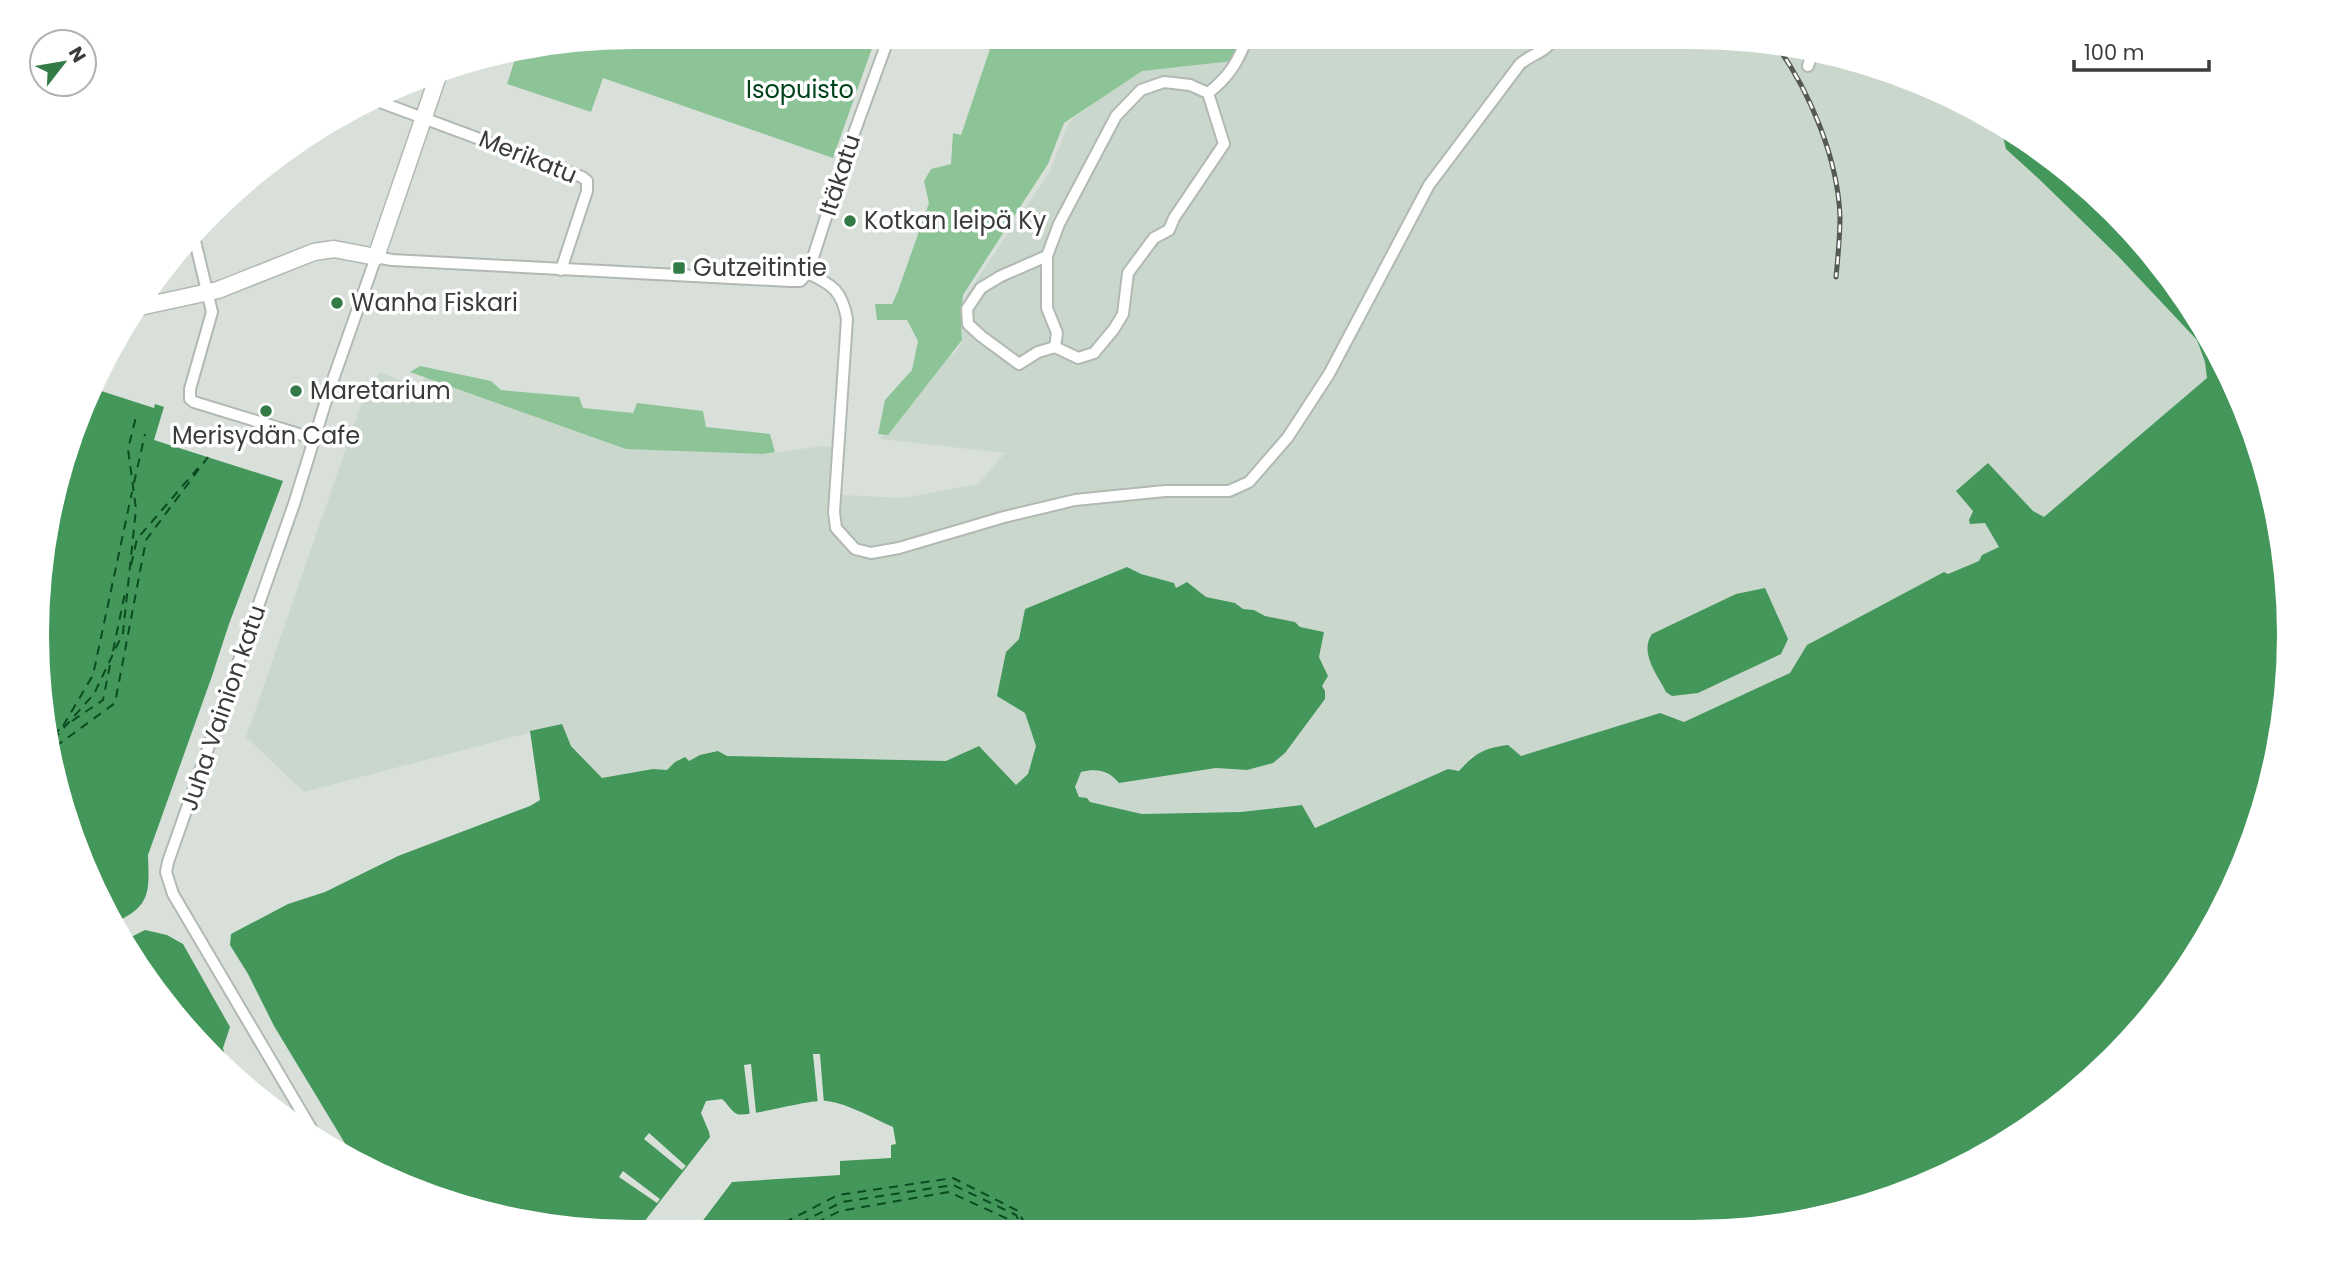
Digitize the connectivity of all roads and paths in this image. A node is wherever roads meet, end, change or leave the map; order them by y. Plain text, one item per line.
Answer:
1 (885, 49) edge
2 (1243, 49) edge
3 (1544, 49) edge
4 (1810, 61) edge
5 (1808, 66) dead end
6 (435, 84) edge
7 (1208, 93) junction
8 (387, 104) edge
9 (423, 116) junction
10 (196, 246) edge
11 (1047, 256) junction
12 (376, 257) junction
13 (561, 270) junction
14 (808, 274) junction
15 (209, 293) junction
16 (151, 305) edge
17 (1055, 346) junction
18 (315, 439) junction
19 (305, 1118) edge

1 - 14 street, Itäkatu
2 - 7 street
3 - 14 street
4 - 5 street
6 - 9 street
7 - 11 street
7 - 17 street
8 - 9 street, Merikatu
9 - 12 street
9 - 13 street, Merikatu
10 - 15 street
11 - 17 street
11 - 17 street
12 - 13 street
12 - 15 street
12 - 18 street, Juha Vainion katu
13 - 14 street
15 - 16 street
15 - 18 street
18 - 19 street, Juha Vainion katu

